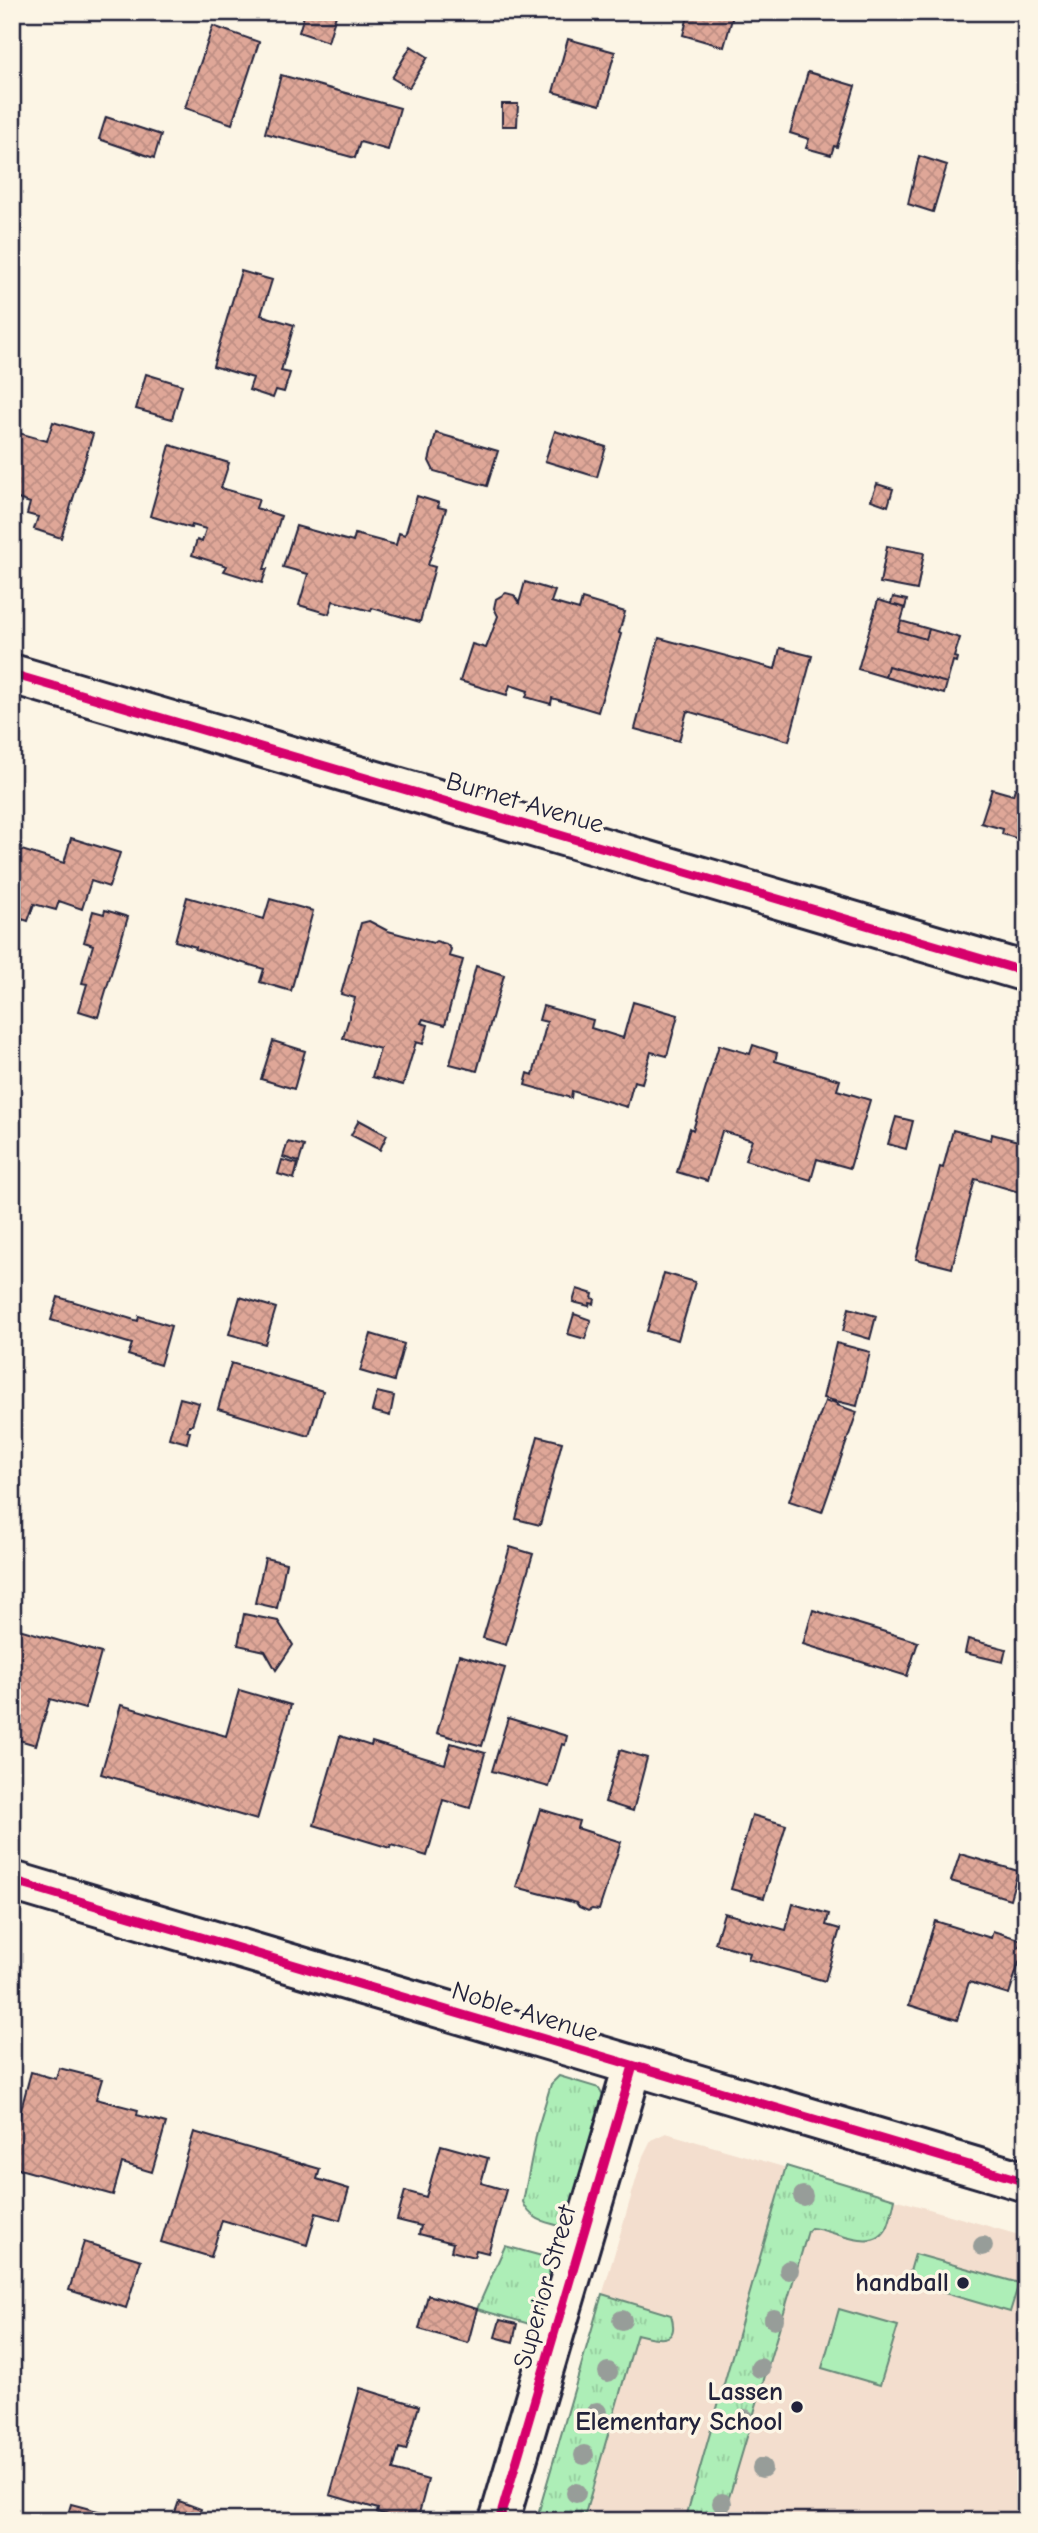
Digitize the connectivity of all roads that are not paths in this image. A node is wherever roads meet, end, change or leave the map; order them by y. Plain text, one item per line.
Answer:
1 (12, 674) edge
2 (1026, 972) edge
3 (12, 1881) edge
4 (633, 2066) junction
5 (1026, 2182) edge
6 (499, 2521) edge

1 - 2 street, Burnet Avenue
3 - 4 street, Noble Avenue
4 - 5 street, Noble Avenue
4 - 6 street, Superior Street

